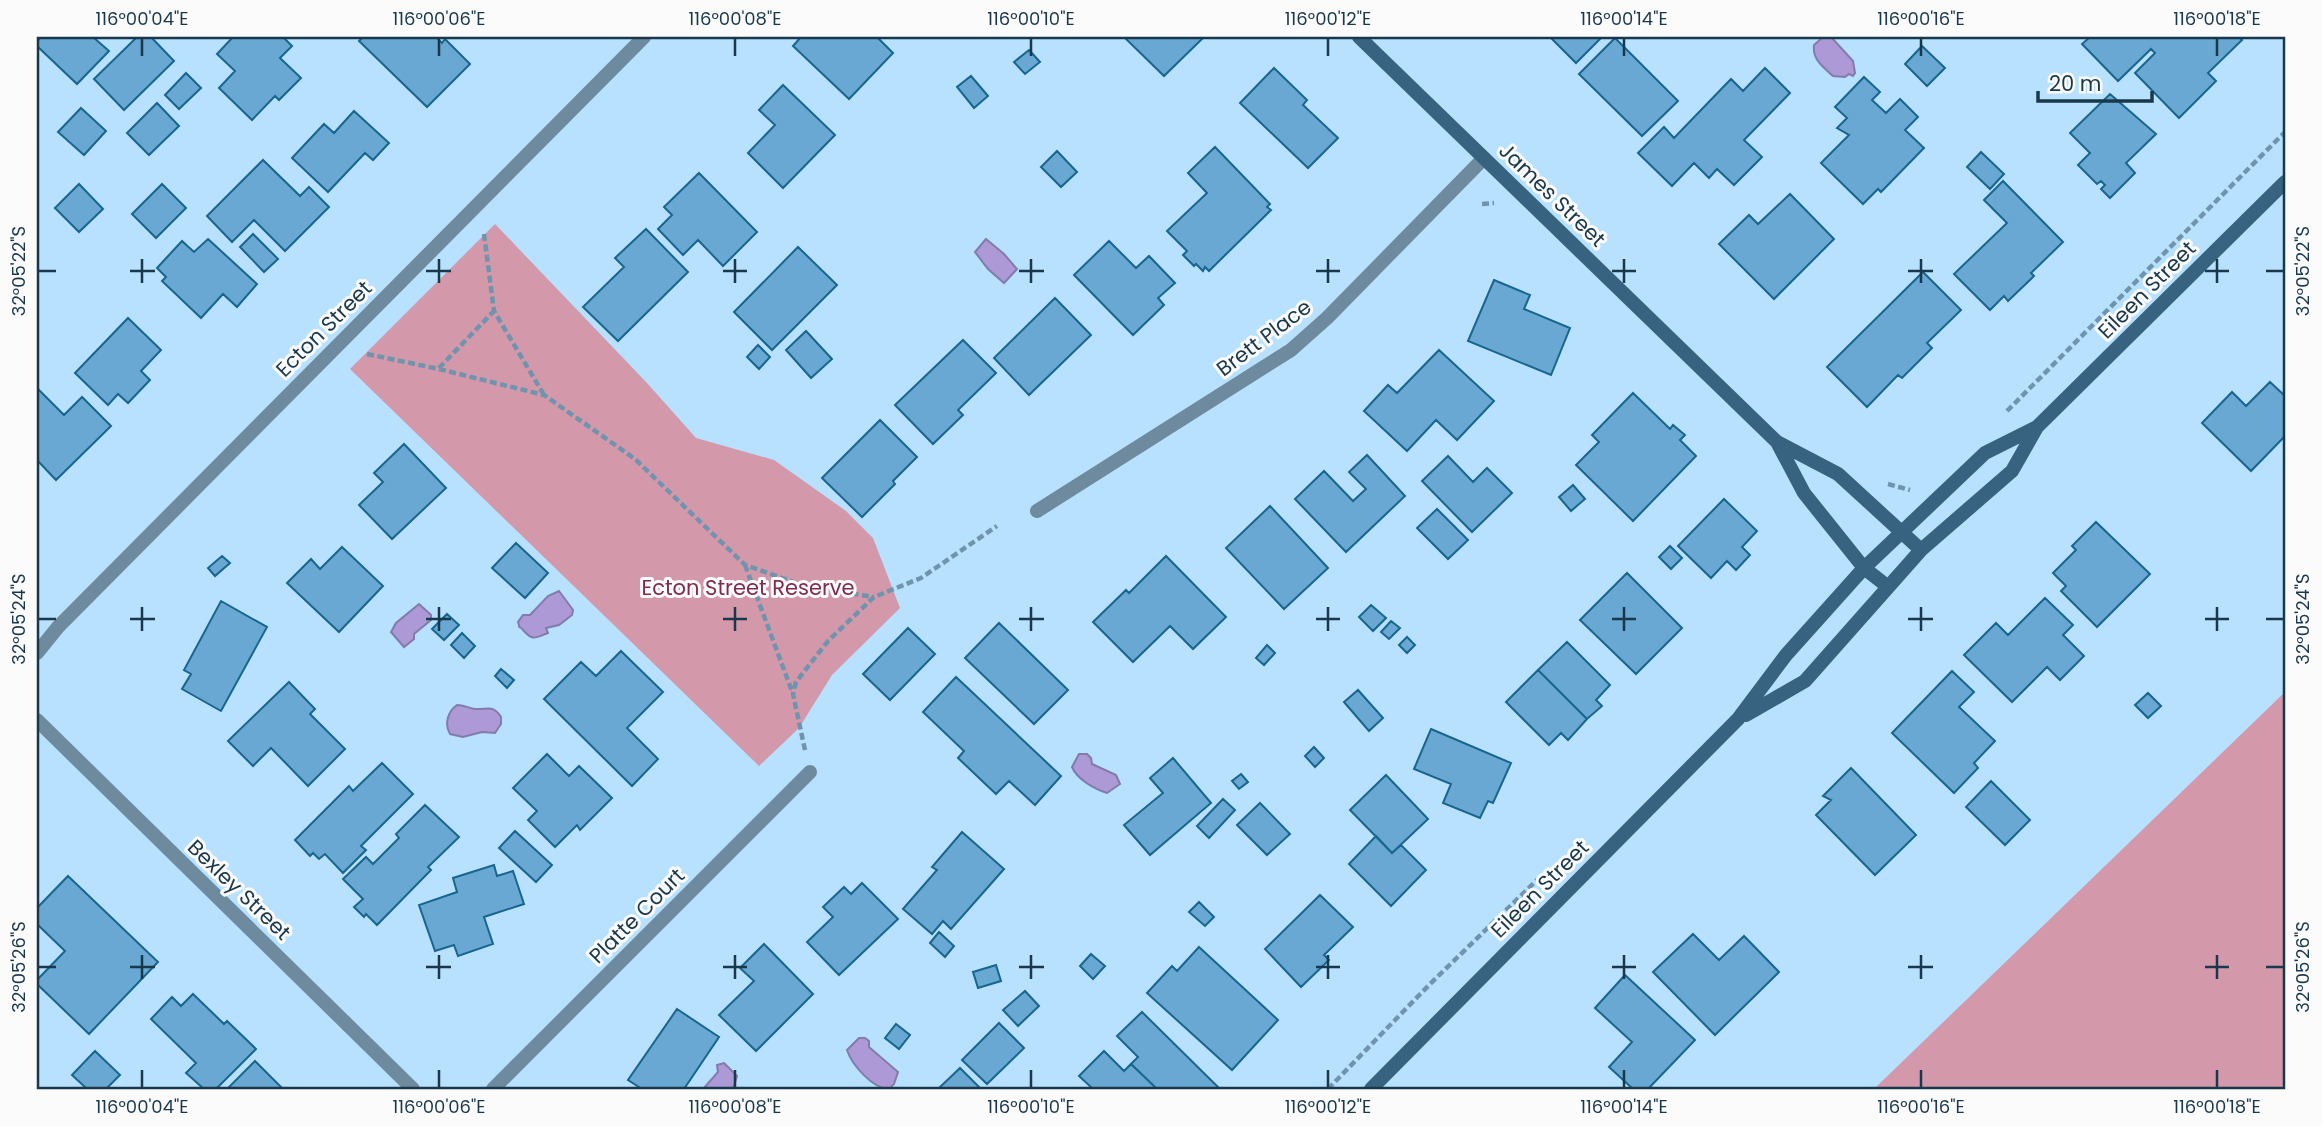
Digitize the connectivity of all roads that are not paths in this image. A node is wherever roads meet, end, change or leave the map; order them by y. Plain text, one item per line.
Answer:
1 (644, 37) edge
2 (1359, 37) edge
3 (1485, 158) junction
4 (2285, 181) edge
5 (2037, 427) junction
6 (1777, 442) junction
7 (1037, 511) dead end
8 (1902, 531) junction
9 (1921, 550) junction
10 (1864, 568) junction
11 (1887, 586) junction
12 (37, 653) edge
13 (1738, 719) junction
14 (37, 720) edge
15 (810, 772) road end
16 (413, 1089) edge
17 (493, 1089) edge
18 (1371, 1089) edge

1 - 12 street, Ecton Street
2 - 3 street, James Street
3 - 6 street, James Street
3 - 7 street, Brett Place
4 - 5 street, Eileen Street
5 - 8 street, Eileen Street
5 - 9 street, Eileen Street
6 - 8 street, James Street
6 - 10 street, James Street
8 - 9 street, James Street
8 - 10 street, Eileen Street
9 - 11 street, Eileen Street
10 - 11 street, James Street
10 - 13 street, Eileen Street
11 - 13 street, Eileen Street
13 - 18 street, Eileen Street
14 - 16 street, Bexley Street
15 - 17 street, Platte Court

